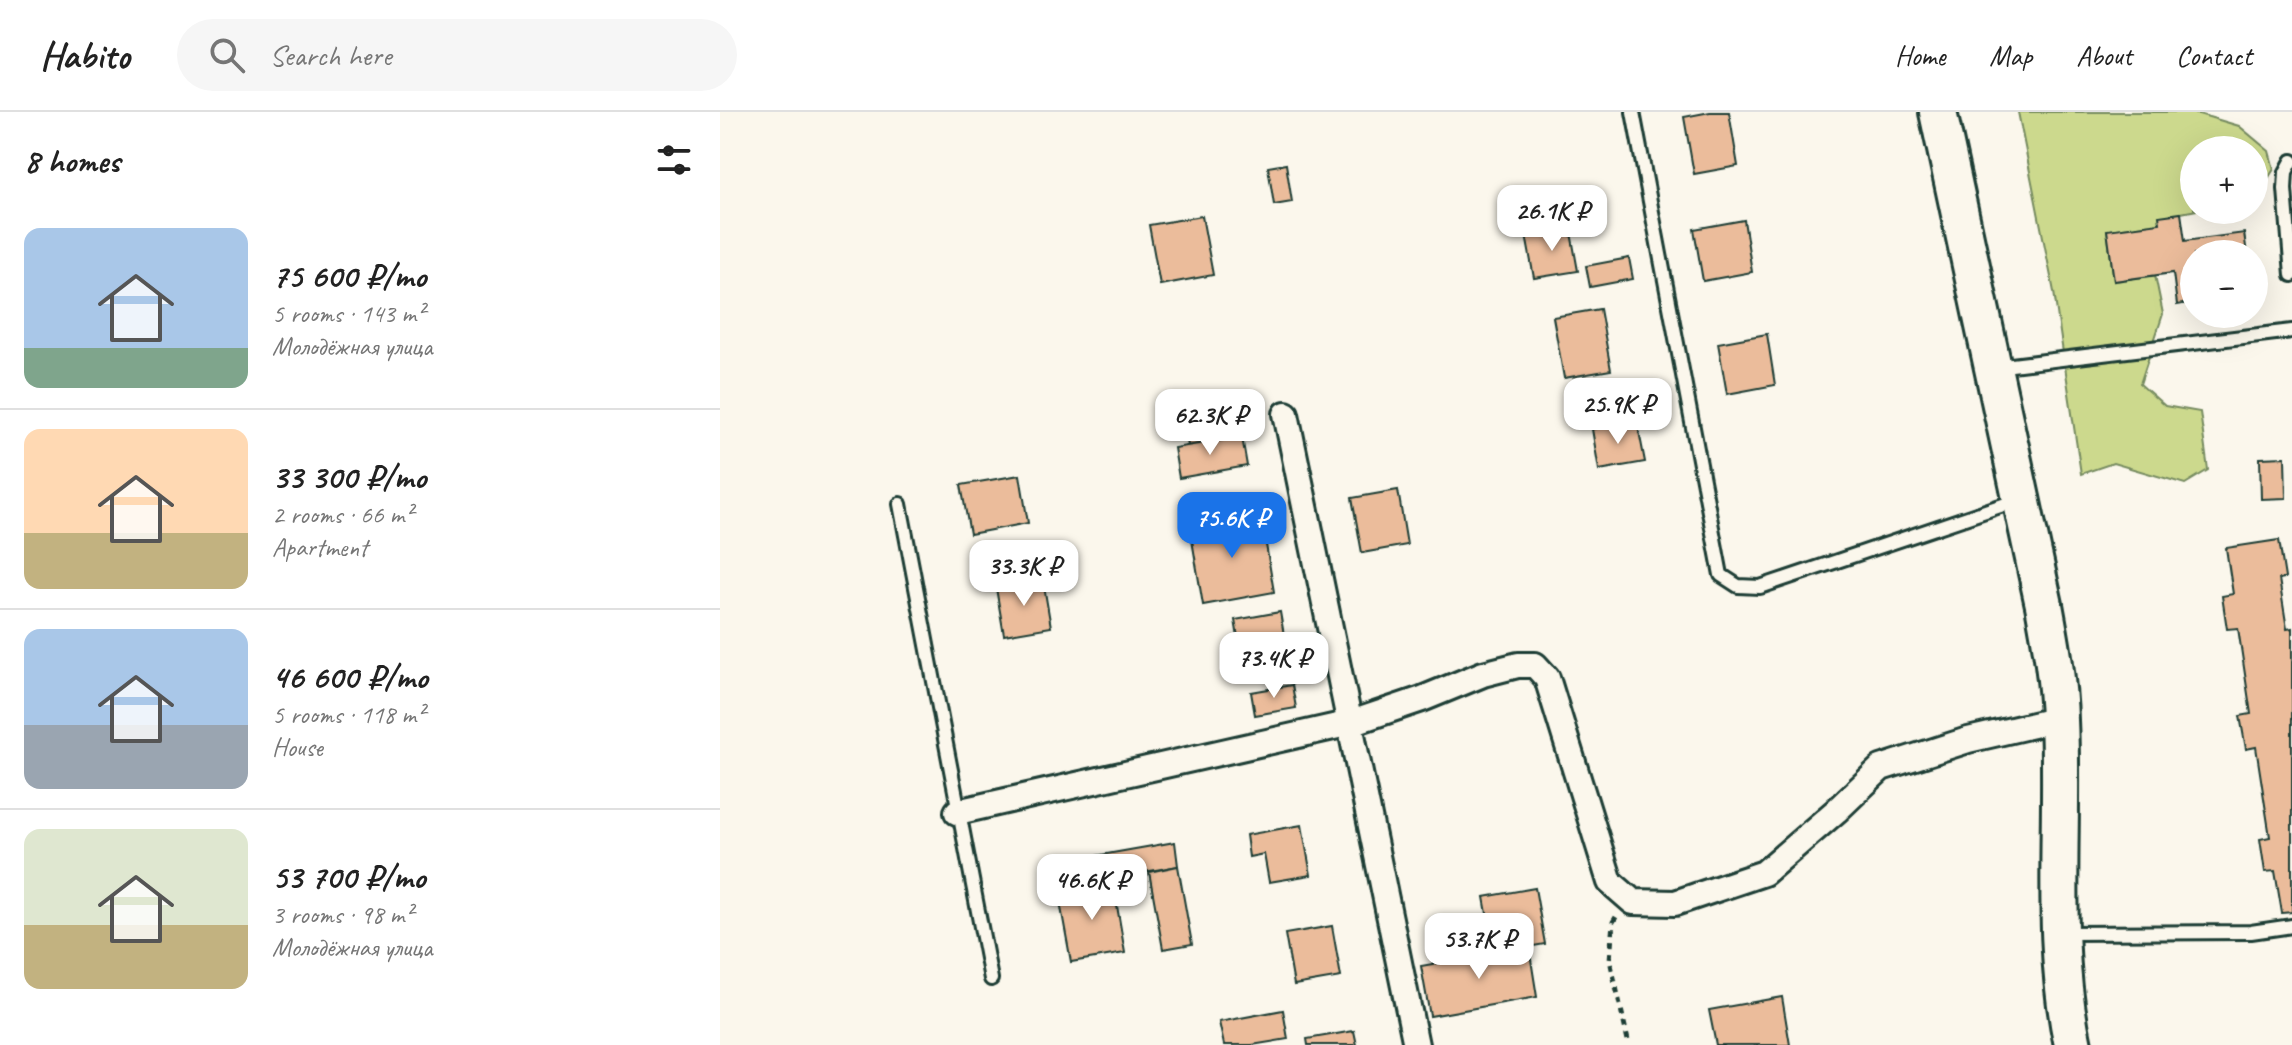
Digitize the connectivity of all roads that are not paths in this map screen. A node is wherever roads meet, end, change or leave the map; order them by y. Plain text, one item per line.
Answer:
1 (1633, 112) edge
2 (1938, 112) edge
3 (2292, 161) edge
4 (2292, 275) edge
5 (2292, 331) edge
6 (1992, 367) junction
7 (1286, 414) dead end
8 (2021, 499) junction
9 (900, 504) dead end
10 (2059, 719) junction
11 (1351, 723) junction
12 (957, 812) junction
13 (2292, 926) edge
14 (2061, 933) junction
15 (991, 979) dead end
16 (1416, 1045) edge
17 (2073, 1045) edge

1 - 8 lane
2 - 6 street
3 - 4 lane
5 - 6 lane
6 - 8 street
7 - 11 street
8 - 10 street
9 - 12 lane
10 - 11 street
10 - 14 street
11 - 12 street
11 - 16 street
12 - 15 lane
13 - 14 lane
14 - 17 street

